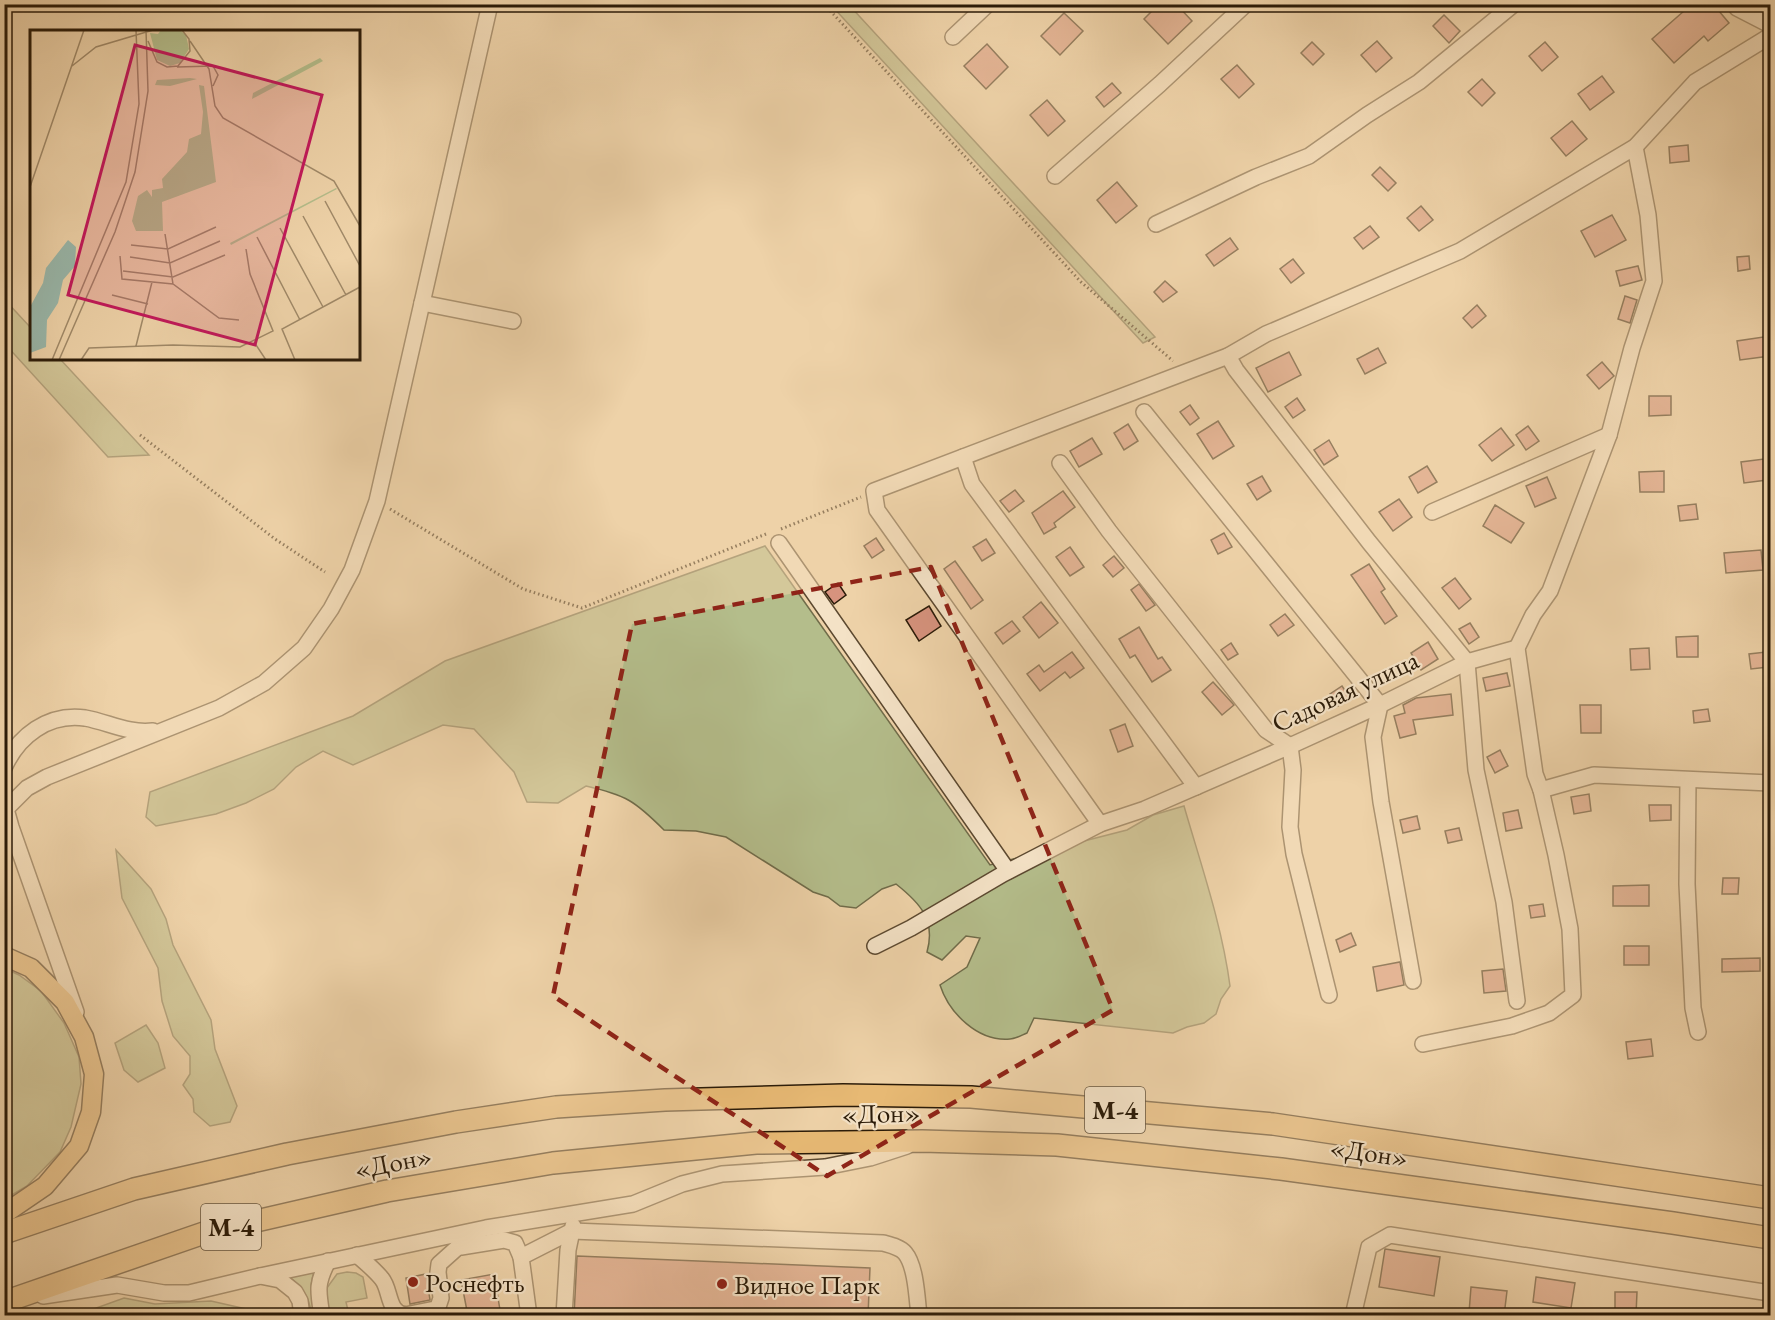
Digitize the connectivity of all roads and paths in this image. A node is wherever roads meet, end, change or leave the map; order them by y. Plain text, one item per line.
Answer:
1 (490, 4) edge
2 (824, 4) edge
3 (988, 4) edge
4 (1245, 4) edge
5 (1514, 4) edge
6 (1734, 4) edge
7 (1753, 9) edge
8 (1770, 26) edge
9 (1770, 36) edge
10 (953, 37) dead end
11 (1635, 147) junction
12 (1055, 176) dead end
13 (1156, 225) dead end
14 (422, 303) junction
15 (513, 321) dead end
16 (1228, 356) junction
17 (1185, 372) junction
18 (1144, 412) dead end
19 (140, 435) dead end
20 (1609, 435) junction
21 (963, 457) junction
22 (1060, 463) dead end
23 (874, 492) junction
24 (377, 501) junction
25 (1432, 513) dead end
26 (774, 536) junction
27 (325, 572) dead end
28 (1517, 648) junction
29 (1467, 662) junction
30 (1380, 705) junction
31 (165, 730) junction
32 (1290, 746) junction
33 (4, 768) edge
34 (1688, 780) junction
35 (1770, 783) edge
36 (1196, 787) junction
37 (1541, 790) junction
38 (5, 807) edge
39 (1100, 824) junction
40 (1008, 871) junction
41 (875, 946) dead end
42 (4, 956) edge
43 (1413, 981) dead end
44 (1329, 995) dead end
45 (1517, 1001) dead end
46 (1698, 1032) dead end
47 (84, 1037) junction
48 (1424, 1044) dead end
49 (922, 1141) junction
50 (1770, 1198) edge
51 (4, 1214) edge
52 (577, 1215) junction
53 (486, 1228) junction
54 (572, 1231) junction
55 (4, 1233) edge
56 (1770, 1239) edge
57 (458, 1247) junction
58 (357, 1255) junction
59 (521, 1257) junction
60 (328, 1261) junction
61 (260, 1276) junction
62 (1770, 1293) edge
63 (4, 1302) edge
64 (302, 1316) edge
65 (322, 1316) edge
66 (530, 1316) edge
67 (564, 1316) edge
68 (919, 1316) edge
69 (1353, 1316) edge

1 - 14 street
2 - 17 path
3 - 10 street
4 - 12 street
5 - 13 street
6 - 7 street
7 - 8 street
9 - 11 street
11 - 16 street
11 - 20 street
14 - 15 street
14 - 24 street
16 - 17 street
16 - 29 street
17 - 21 street
18 - 30 street
19 - 27 path
20 - 25 street
20 - 28 street
21 - 23 street
21 - 36 street
22 - 32 street
23 - 26 path
23 - 39 street
24 - 26 path
24 - 31 street
26 - 40 street
28 - 29 street, Садовая улица
28 - 37 street
29 - 30 street, Садовая улица
29 - 45 street
30 - 32 street, Садовая улица
30 - 43 street
31 - 33 street
31 - 38 street
32 - 36 street, Садовая улица
32 - 44 street
34 - 35 street
34 - 37 street
34 - 46 street
36 - 39 street, Садовая улица
37 - 48 street
38 - 47 street
39 - 40 street, Садовая улица
40 - 41 street, Садовая улица
42 - 47 main road
47 - 51 main road
49 - 52 street
49 - 56 highway, «Дон» / М-4
49 - 63 highway, «Дон» / М-4
50 - 55 highway, «Дон» / М-4
52 - 53 street
52 - 54 street
53 - 57 street
53 - 58 street
54 - 59 street
54 - 67 street
54 - 68 street
57 - 58 street
57 - 59 street
58 - 60 street
59 - 66 street
60 - 61 street
60 - 65 street
61 - 63 street
61 - 64 street
62 - 69 street

